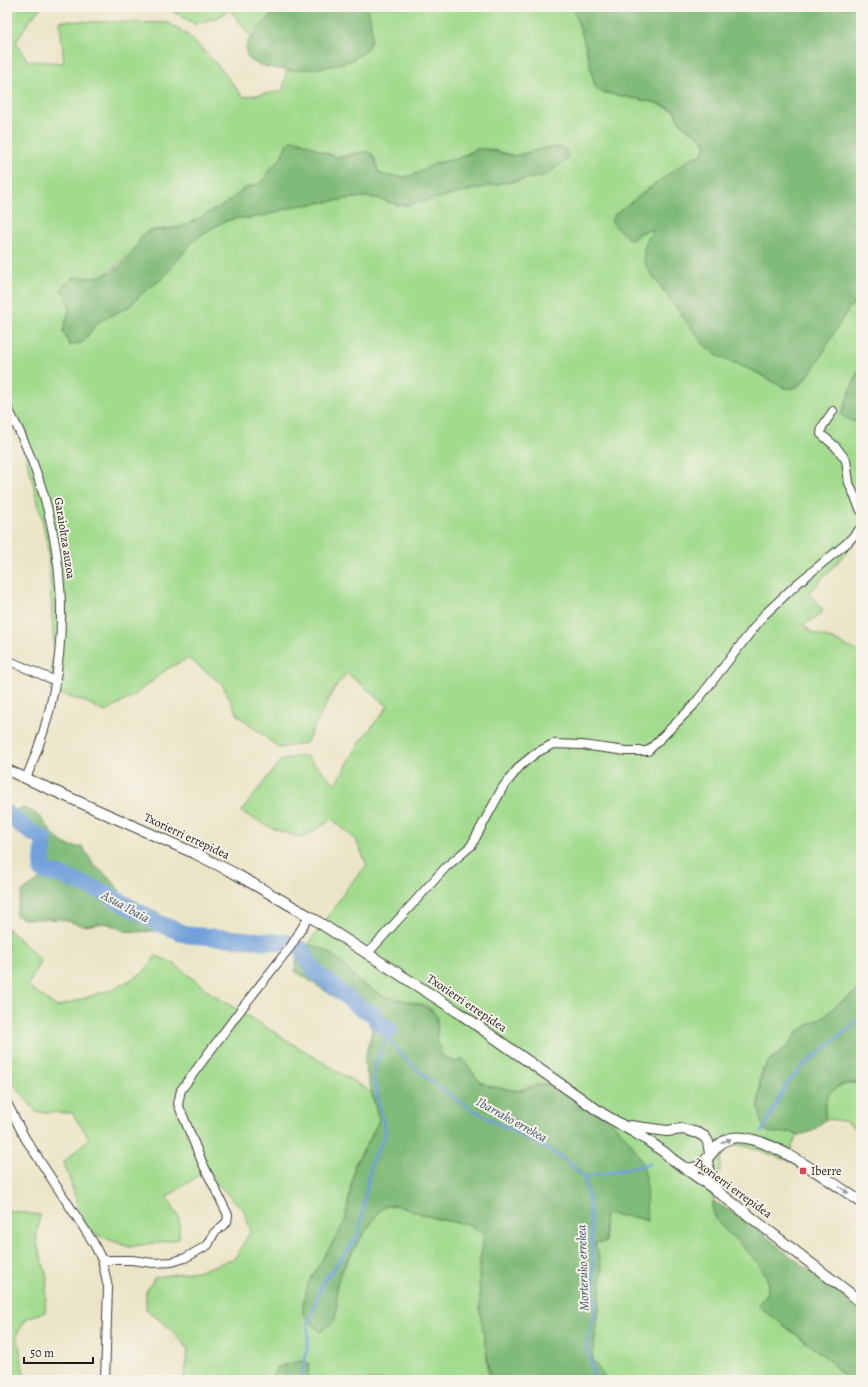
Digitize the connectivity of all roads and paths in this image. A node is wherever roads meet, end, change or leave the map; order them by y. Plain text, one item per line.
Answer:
1 (7, 408) edge
2 (833, 411) dead end
3 (861, 511) edge
4 (861, 528) edge
5 (7, 660) edge
6 (56, 681) junction
7 (7, 770) edge
8 (26, 778) junction
9 (309, 916) junction
10 (368, 953) junction
11 (7, 1103) edge
12 (621, 1124) junction
13 (667, 1131) junction
14 (664, 1152) junction
15 (708, 1157) junction
16 (681, 1167) junction
17 (717, 1191) junction
18 (861, 1202) edge
19 (102, 1260) junction
20 (861, 1302) edge
21 (105, 1380) edge

1 - 6 street, Garaioltza auzoa
2 - 3 street
4 - 10 street
5 - 6 street
6 - 8 street, Garaioltza auzoa
7 - 8 street
8 - 9 street, Txorierri errepidea
9 - 10 street, Txorierri errepidea
9 - 19 street
10 - 12 street, Txorierri errepidea
11 - 19 street
12 - 13 street
12 - 14 street, Txorierri errepidea
13 - 14 street
13 - 15 street
14 - 16 street, Txorierri errepidea
15 - 16 street
15 - 17 street
15 -> 18 street
16 - 17 street, Txorierri errepidea
17 - 20 street, Txorierri errepidea
19 - 21 street

